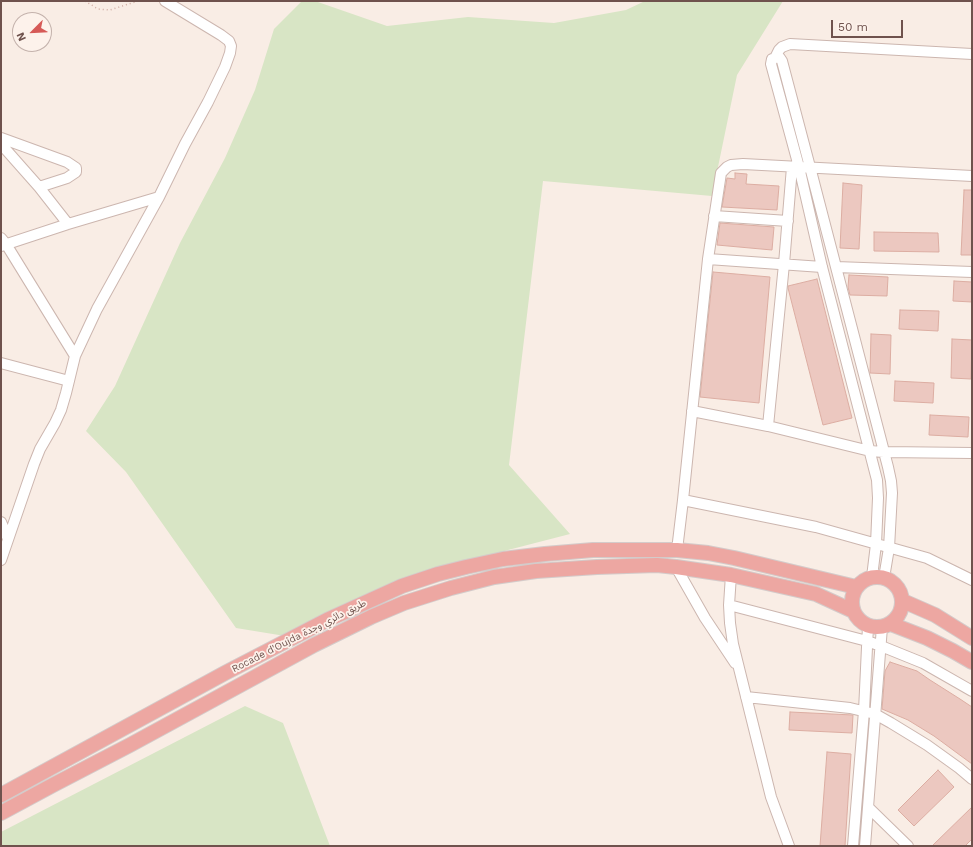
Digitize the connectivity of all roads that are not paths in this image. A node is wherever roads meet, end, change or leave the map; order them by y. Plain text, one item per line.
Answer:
1 (165, 1) edge
2 (972, 54) edge
3 (775, 58) junction
4 (1, 138) edge
5 (1, 144) edge
6 (796, 167) junction
7 (810, 167) junction
8 (972, 176) edge
9 (39, 187) junction
10 (159, 197) junction
11 (714, 216) junction
12 (788, 221) junction
13 (68, 224) junction
14 (3, 243) edge
15 (708, 259) junction
16 (784, 264) junction
17 (822, 267) junction
18 (836, 267) junction
19 (972, 272) edge
20 (1, 353) edge
21 (75, 356) junction
22 (4, 364) edge
23 (70, 381) junction
24 (692, 411) junction
25 (768, 426) junction
26 (870, 451) junction
27 (884, 452) junction
28 (972, 454) edge
29 (683, 500) junction
30 (1, 522) edge
31 (8, 539) junction
32 (876, 544) junction
33 (889, 548) junction
34 (677, 550) junction
35 (1, 560) edge
36 (676, 567) junction
37 (731, 575) junction
38 (878, 577) junction
39 (972, 580) edge
40 (856, 587) junction
41 (903, 601) junction
42 (729, 605) junction
43 (853, 611) junction
44 (868, 626) junction
45 (887, 626) junction
46 (972, 638) edge
47 (867, 641) junction
48 (881, 646) junction
49 (972, 662) edge
50 (739, 670) junction
51 (972, 691) edge
52 (746, 698) junction
53 (864, 711) junction
54 (875, 714) junction
55 (972, 779) edge
56 (1, 795) edge
57 (868, 807) junction
58 (1, 813) edge
59 (789, 846) edge
60 (853, 846) edge
61 (865, 846) edge
62 (908, 846) edge

1 - 10 street
2 - 3 street
3 - 6 street
3 - 7 street
4 - 9 street
5 - 9 street
6 - 7 street
6 - 11 street
6 - 12 street
6 - 17 street
7 - 8 street
7 - 18 street
9 - 13 street
10 - 13 street
10 - 21 street
11 - 12 street
11 - 15 street
12 - 16 street
13 - 14 street
14 - 21 street
15 - 16 street
15 - 24 street
16 - 17 street
16 - 25 street
17 - 26 street
18 - 19 street
18 - 27 street
20 - 22 street
21 - 23 street
22 - 23 street
23 - 31 street
24 - 25 street
24 - 29 street
25 - 26 street
26 - 27 street
26 - 32 street
27 - 28 street
27 - 33 street
29 - 32 street
29 - 34 street
30 - 31 street
31 - 35 street
32 - 33 street
32 - 38 street
33 - 38 street
33 - 39 street
34 - 40 highway, Rocade d'Oujda طريق دائري وجدة
34 - 56 highway, Rocade d'Oujda طريق دائري وجدة
36 - 37 highway, Rocade d'Oujda طريق دائري وجدة
36 - 50 street
36 - 58 highway, Rocade d'Oujda طريق دائري وجدة
37 - 42 street
37 - 43 highway, Rocade d'Oujda طريق دائري وجدة
38 - 40 highway
38 - 41 highway
40 - 43 highway
41 - 45 highway
41 - 46 highway
42 - 47 street
42 - 50 street
43 - 44 highway
44 - 45 highway
44 - 47 street
45 - 48 street
45 - 49 highway
47 - 48 street
47 - 53 street
48 - 51 street
48 - 54 street
50 - 52 street
52 - 53 street
52 - 59 street
53 - 54 street
53 - 60 street
54 - 55 street
54 - 57 street
57 - 61 street
57 - 62 street

